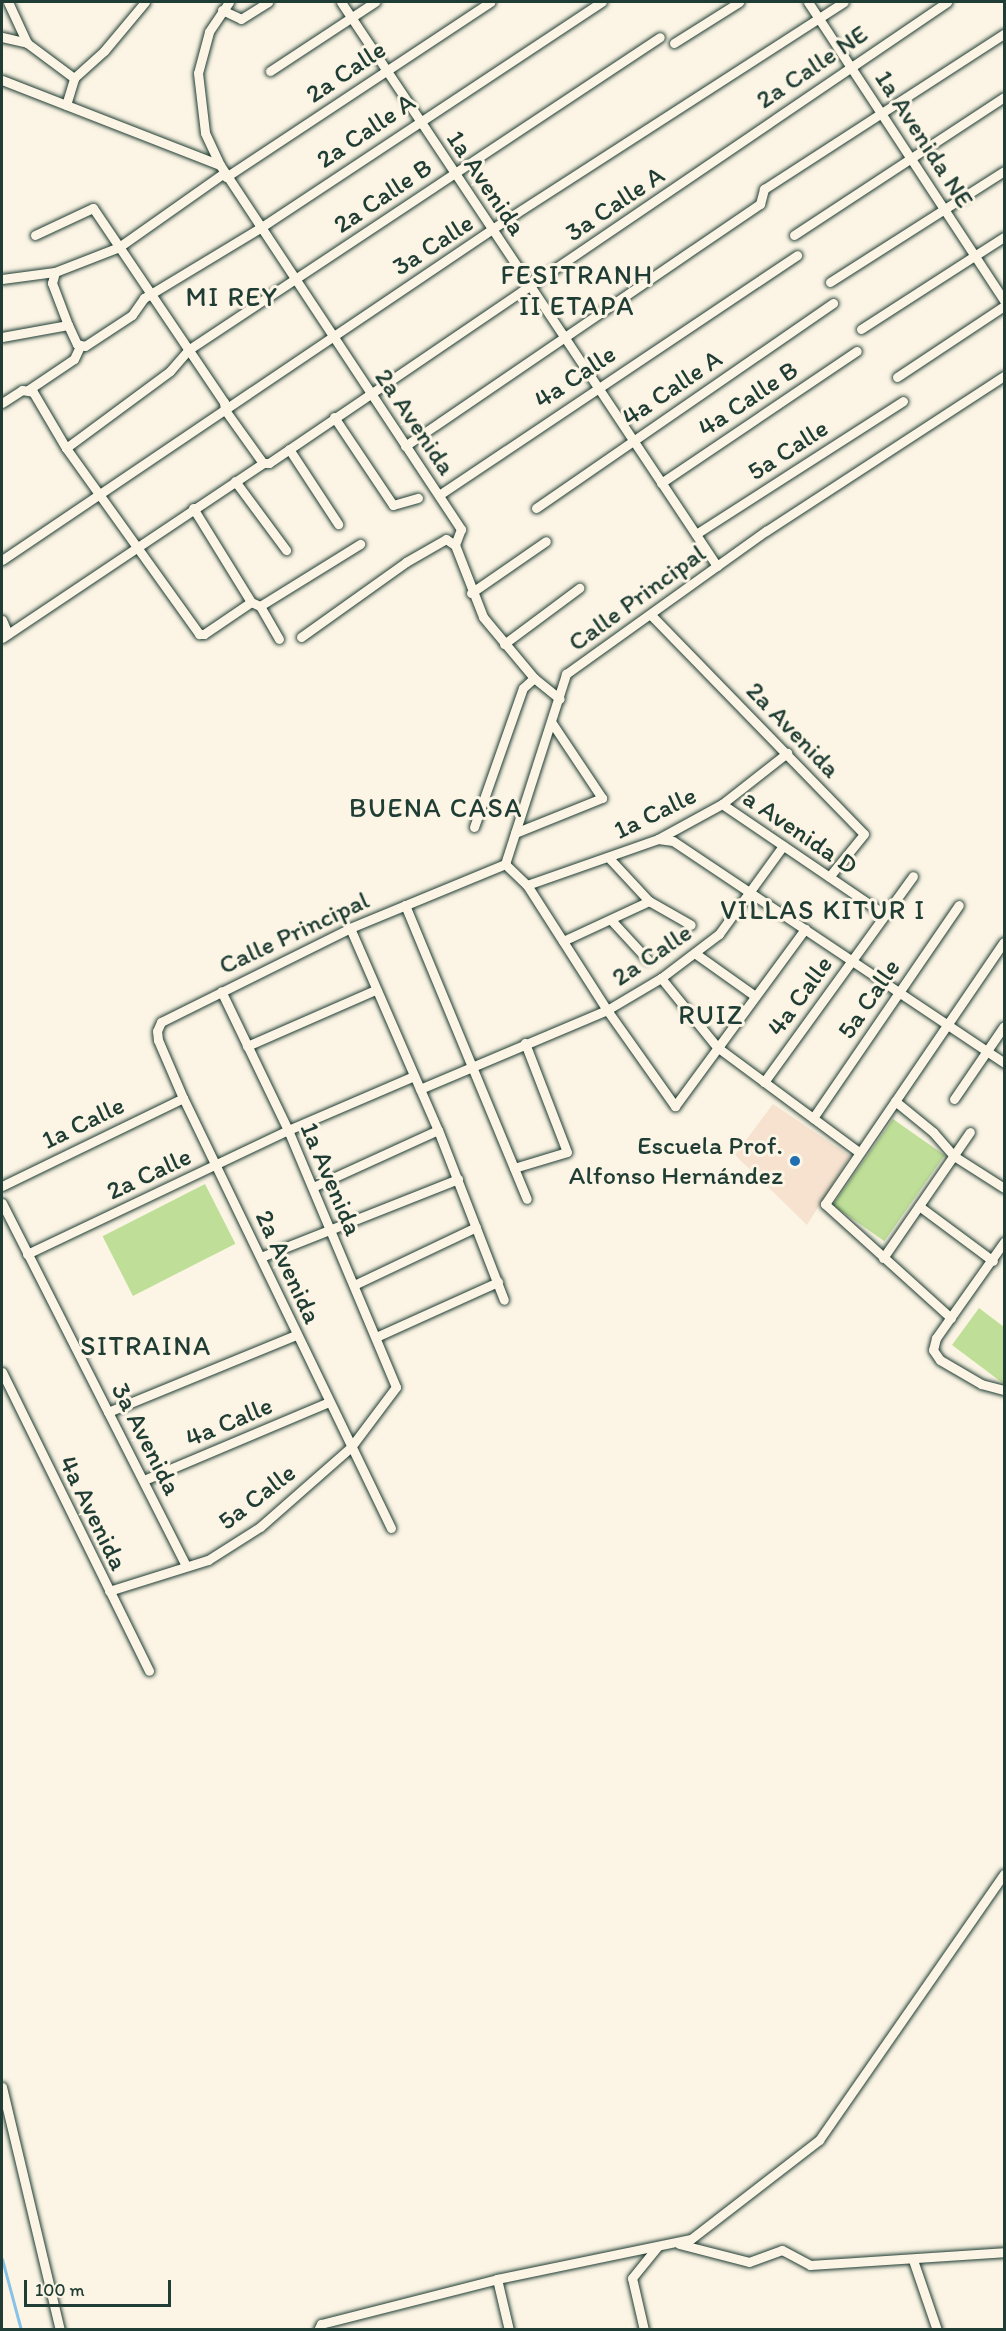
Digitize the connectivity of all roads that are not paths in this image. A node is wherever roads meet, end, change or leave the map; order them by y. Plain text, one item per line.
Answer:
1 (8, 2) edge
2 (145, 2) edge
3 (229, 2) edge
4 (268, 2) edge
5 (340, 2) edge
6 (375, 2) edge
7 (490, 2) edge
8 (602, 2) edge
9 (739, 2) edge
10 (808, 2) edge
11 (844, 2) edge
12 (947, 2) edge
13 (222, 10) junction
14 (350, 17) junction
15 (819, 18) junction
16 (1005, 34) edge
17 (2, 37) edge
18 (660, 37) dead end
19 (27, 43) junction
20 (674, 43) dead end
21 (851, 66) junction
22 (270, 70) dead end
23 (386, 70) junction
24 (75, 78) junction
25 (2, 80) edge
26 (1005, 97) edge
27 (66, 105) junction
28 (882, 114) junction
29 (419, 120) junction
30 (734, 150) joint
31 (911, 158) junction
32 (1005, 171) edge
33 (223, 172) junction
34 (455, 173) junction
35 (946, 211) junction
36 (260, 228) junction
37 (494, 231) junction
38 (35, 235) dead end
39 (794, 235) dead end
40 (1005, 237) edge
41 (119, 247) junction
42 (796, 255) dead end
43 (976, 256) junction
44 (55, 272) junction
45 (2, 279) edge
46 (294, 279) junction
47 (830, 282) dead end
48 (529, 286) junction
49 (153, 296) junction
50 (1005, 300) edge
51 (833, 303) dead end
52 (1005, 306) edge
53 (68, 326) junction
54 (861, 329) dead end
55 (2, 337) edge
56 (332, 337) junction
57 (562, 338) junction
58 (80, 346) junction
59 (188, 350) junction
60 (857, 351) dead end
61 (1005, 376) edge
62 (897, 377) dead end
63 (597, 388) junction
64 (28, 390) junction
65 (369, 392) junction
66 (903, 401) dead end
67 (2, 403) edge
68 (225, 410) junction
69 (334, 417) junction
70 (632, 440) junction
71 (405, 446) junction
72 (66, 448) junction
73 (289, 449) junction
74 (263, 463) junction
75 (235, 480) junction
76 (661, 483) junction
77 (98, 493) junction
78 (439, 495) junction
79 (418, 498) dead end
80 (193, 508) junction
81 (536, 508) dead end
82 (338, 524) dead end
83 (696, 534) junction
84 (546, 541) dead end
85 (360, 544) dead end
86 (139, 545) junction
87 (455, 545) junction
88 (286, 550) dead end
89 (2, 560) edge
90 (717, 566) junction
91 (579, 588) dead end
92 (471, 593) junction
93 (256, 604) junction
94 (651, 615) junction
95 (2, 620) edge
96 (5, 636) edge
97 (301, 637) dead end
98 (279, 639) dead end
99 (504, 644) junction
100 (534, 678) junction
101 (560, 699) junction
102 (552, 723) junction
103 (787, 753) junction
104 (722, 804) junction
105 (474, 827) dead end
106 (675, 830) junction
107 (515, 833) junction
108 (658, 839) junction
109 (673, 841) junction
110 (783, 846) junction
111 (609, 858) junction
112 (505, 864) junction
113 (913, 876) dead end
114 (829, 877) junction
115 (527, 885) junction
116 (750, 893) junction
117 (649, 901) junction
118 (959, 904) dead end
119 (405, 905) junction
120 (884, 914) junction
121 (612, 921) junction
122 (691, 926) dead end
123 (350, 928) junction
124 (805, 929) junction
125 (563, 941) junction
126 (1005, 942) edge
127 (696, 954) junction
128 (1000, 957) edge
129 (647, 959) dead end
130 (851, 960) junction
131 (661, 978) junction
132 (375, 990) junction
133 (221, 991) junction
134 (899, 992) junction
135 (755, 996) junction
136 (607, 1010) junction
137 (161, 1022) joint
138 (948, 1026) junction
139 (1005, 1026) edge
140 (525, 1043) junction
141 (247, 1046) junction
142 (717, 1047) junction
143 (987, 1051) junction
144 (1005, 1063) edge
145 (474, 1066) junction
146 (414, 1076) junction
147 (764, 1082) junction
148 (420, 1089) junction
149 (183, 1098) junction
150 (954, 1099) dead end
151 (895, 1101) junction
152 (813, 1118) junction
153 (288, 1130) junction
154 (438, 1130) junction
155 (970, 1132) dead end
156 (859, 1152) junction
157 (954, 1156) junction
158 (217, 1166) junction
159 (514, 1168) junction
160 (458, 1179) junction
161 (2, 1186) edge
162 (313, 1187) junction
163 (1005, 1188) edge
164 (527, 1199) dead end
165 (2, 1203) edge
166 (919, 1206) junction
167 (476, 1227) junction
168 (330, 1230) junction
169 (1005, 1242) edge
170 (27, 1254) junction
171 (261, 1257) junction
172 (883, 1258) junction
173 (993, 1261) junction
174 (498, 1282) junction
175 (354, 1285) junction
176 (504, 1299) dead end
177 (951, 1318) junction
178 (296, 1335) junction
179 (376, 1337) junction
180 (2, 1372) edge
181 (396, 1387) joint
182 (1005, 1390) edge
183 (329, 1402) junction
184 (108, 1412) junction
185 (351, 1447) junction
186 (144, 1480) junction
187 (391, 1528) dead end
188 (186, 1566) junction
189 (109, 1591) junction
190 (149, 1671) dead end
191 (1005, 1874) edge
192 (2, 2087) edge
193 (670, 2244) junction
194 (658, 2246) junction
195 (1005, 2252) edge
196 (913, 2260) junction
197 (497, 2279) junction
198 (60, 2330) edge
199 (318, 2330) edge
200 (509, 2330) edge
201 (644, 2330) edge
202 (938, 2330) edge

1 - 19 street
2 - 24 street
3 - 13 street
4 - 13 street
5 - 14 street, 1a Avenida
6 - 14 street
7 - 23 street, 2a Calle
8 - 29 street, 2a Calle A
9 - 20 street
10 - 15 street, 1a Avenida NE
11 - 15 street, 3a Calle
12 - 21 street, 2a Calle NE
13 - 33 street
14 - 22 street
14 - 23 street, 1a Avenida
15 - 21 street, 1a Avenida NE
15 - 37 street, 3a Calle
16 - 28 street
17 - 19 street
18 - 34 street, 2a Calle B
19 - 24 street
21 - 28 street, 1a Avenida NE
21 - 30 street, 2a Calle NE
23 - 29 street, 1a Avenida
23 - 33 street, 2a Calle
24 - 27 street
25 - 27 street
26 - 31 street
27 - 33 street
28 - 31 street, 1a Avenida NE
28 - 57 street
29 - 34 street, 1a Avenida
29 - 36 street, 2a Calle A
30 - 48 street, 3a Calle A
31 - 35 street, 1a Avenida NE
31 - 39 street
32 - 35 street
33 - 36 street, 2a Avenida
33 - 41 street, 2a Calle
34 - 37 street, 1a Avenida
34 - 46 street, 2a Calle B
35 - 43 street, 1a Avenida NE
35 - 47 street
36 - 46 street, 2a Avenida
36 - 49 street, 2a Calle A
37 - 48 street, 1a Avenida
37 - 56 street, 3a Calle
38 - 41 street
40 - 43 street
41 - 44 street, 2a Calle
41 - 49 street
42 - 63 street, 4a Calle
43 - 50 street, 1a Avenida NE
43 - 54 street
44 - 45 street, 2a Calle
44 - 53 street
46 - 56 street, 2a Avenida
46 - 59 street, 2a Calle B
48 - 57 street, 1a Avenida
48 - 65 street, 3a Calle A
49 - 58 street, 2a Calle A
49 - 59 street
51 - 70 street, 4a Calle A
52 - 62 street
53 - 55 street
53 - 58 street
56 - 65 street, 2a Avenida
56 - 68 street, 3a Calle
57 - 63 street, 1a Avenida
57 - 71 street
58 - 64 street, 2a Calle A
59 - 68 street
59 - 72 street, 2a Calle B
60 - 76 street, 4a Calle B
61 - 90 street, Calle Principal
63 - 70 street, 1a Avenida
63 - 78 street, 4a Calle
64 - 67 street, 2a Calle A
64 - 72 street
65 - 69 street, 3a Calle A
65 - 71 street, 2a Avenida
66 - 83 street, 5a Calle
68 - 74 street
68 - 77 street, 3a Calle
69 - 73 street, 3a Calle A
69 - 79 street
70 - 76 street, 1a Avenida
70 - 81 street, 4a Calle A
71 - 78 street, 2a Avenida
72 - 77 street
73 - 74 street, 3a Calle A
73 - 82 street
74 - 75 street, 3a Calle A
75 - 80 street, 3a Calle A
75 - 88 street
76 - 83 street, 1a Avenida
77 - 86 street
77 - 89 street, 3a Calle
78 - 87 street, 2a Avenida
80 - 86 street, 3a Calle A
80 - 93 street
83 - 90 street, 1a Avenida
84 - 92 street
85 - 93 street
86 - 93 street
86 - 96 street, 3a Calle A
87 - 92 street, 2a Avenida
87 - 97 street
90 - 94 street, Calle Principal
91 - 99 street
92 - 99 street, 2a Avenida
93 - 98 street
94 - 101 street, Calle Principal
94 - 103 street, 2a Avenida
95 - 96 street
99 - 100 street, 2a Avenida
100 - 101 street, 2a Avenida
100 - 105 street
101 - 102 street, Calle Principal
102 - 107 street, Calle Principal
102 - 107 street
103 - 104 street, 1a Calle
103 - 114 street, 2a Avenida
104 - 106 street, 1a Calle
104 - 110 street, a Avenida D
106 - 108 street, 1a Calle
106 - 109 street
107 - 112 street, Calle Principal
108 - 109 street
108 - 111 street, 1a Calle
109 - 116 street
110 - 114 street, a Avenida D
110 - 116 street, 2a Calle
111 - 115 street, 1a Calle
111 - 117 street
112 - 115 street
112 - 119 street, Calle Principal
113 - 120 street, 4a Calle
114 - 120 street, a Avenida D
115 - 125 street
116 - 124 street
116 - 127 street, 2a Calle
117 - 121 street
117 - 122 street
118 - 134 street, 5a Calle
119 - 123 street, Calle Principal
119 - 145 street
120 - 130 street, 4a Calle
121 - 125 street
121 - 129 street
123 - 132 street
123 - 133 street, Calle Principal
124 - 130 street
124 - 135 street
125 - 136 street
126 - 128 street
127 - 131 street, 2a Calle
127 - 135 street
128 - 138 street
130 - 134 street
130 - 147 street, 4a Calle
131 - 136 street, 2a Calle
131 - 142 street
132 - 141 street
132 - 146 street
133 - 137 street, Calle Principal
133 - 141 street, 1a Avenida
134 - 138 street
134 - 152 street, 5a Calle
135 - 142 street
136 - 140 street, 2a Calle
136 - 142 street
137 - 149 street, 2a Avenida
138 - 143 street
138 - 151 street
139 - 143 street
140 - 145 street, 2a Calle
140 - 159 street
141 - 153 street, 1a Avenida
142 - 147 street
143 - 144 street
143 - 150 street
145 - 148 street, 2a Calle
145 - 159 street
146 - 148 street
146 - 153 street, 2a Calle
147 - 152 street
148 - 154 street
149 - 158 street, 2a Avenida
149 - 161 street, 1a Calle
151 - 156 street
151 - 157 street
152 - 156 street
153 - 158 street, 2a Calle
153 - 162 street, 1a Avenida
154 - 160 street
154 - 162 street
155 - 157 street
156 - 172 street
157 - 163 street
157 - 166 street
158 - 170 street, 2a Calle
158 - 171 street, 2a Avenida
159 - 164 street
160 - 167 street
160 - 168 street
162 - 168 street, 1a Avenida
165 - 170 street, 3a Avenida
166 - 172 street
166 - 173 street
167 - 174 street
167 - 175 street
168 - 171 street
168 - 175 street, 1a Avenida
169 - 173 street
170 - 184 street, 3a Avenida
171 - 178 street, 2a Avenida
172 - 177 street
173 - 177 street
174 - 176 street
174 - 179 street
175 - 179 street, 1a Avenida
177 - 182 street
178 - 183 street, 2a Avenida
178 - 184 street
179 - 181 street, 1a Avenida
180 - 189 street, 4a Avenida
181 - 185 street, 5a Calle
183 - 185 street, 2a Avenida
183 - 186 street, 4a Calle
184 - 186 street, 3a Avenida
185 - 187 street, 2a Avenida
185 - 188 street, 5a Calle
186 - 188 street, 3a Avenida
188 - 189 street, 5a Calle
189 - 190 street, 4a Avenida
191 - 193 street
192 - 198 street
193 - 194 street
193 - 196 street
194 - 197 street
194 - 201 street
195 - 196 street
196 - 202 street
197 - 199 street
197 - 200 street

